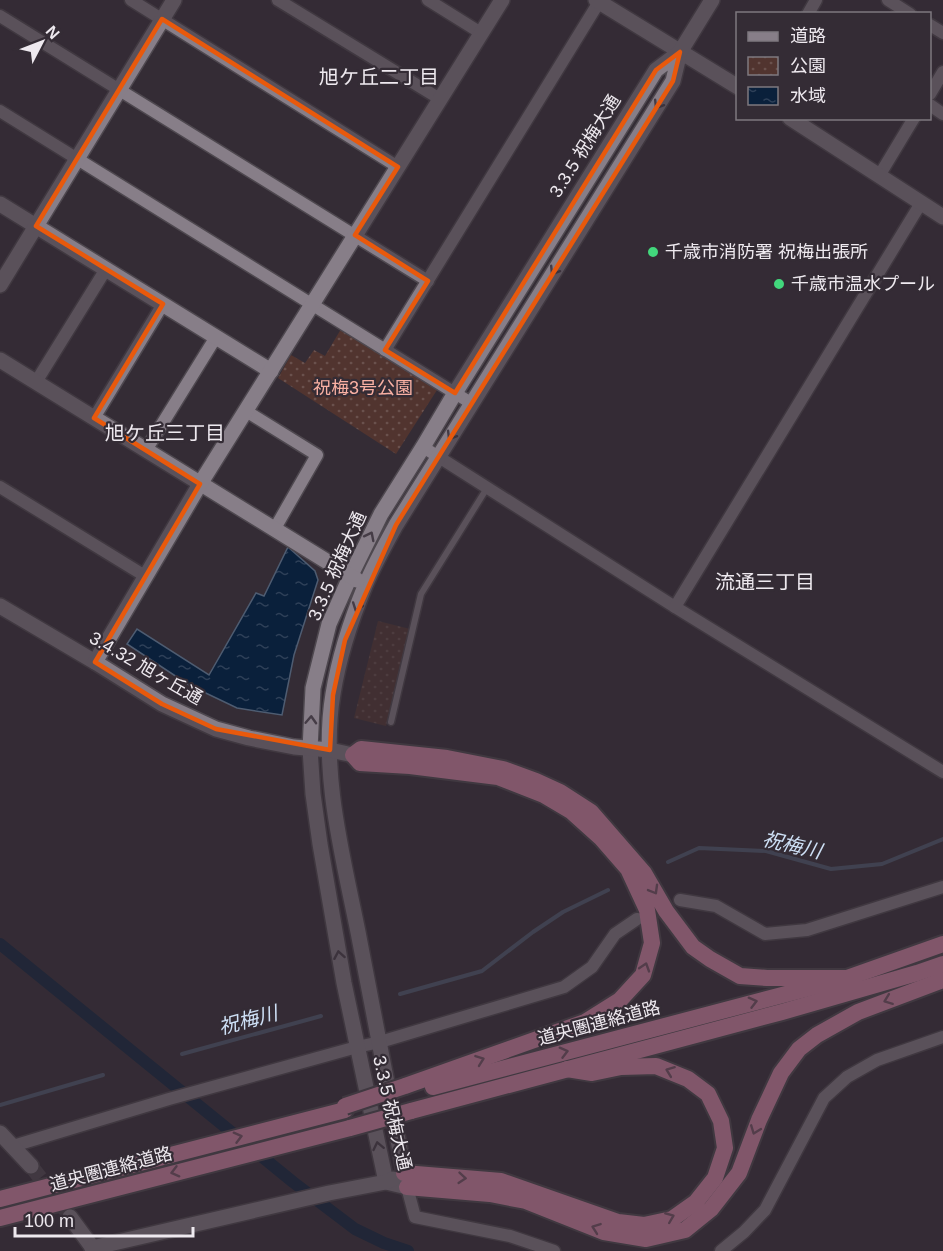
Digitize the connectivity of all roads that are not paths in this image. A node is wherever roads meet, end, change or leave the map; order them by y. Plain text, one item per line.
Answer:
1 (130, 0) edge
2 (174, 0) edge
3 (278, 0) edge
4 (428, 0) edge
5 (502, 0) edge
6 (712, 0) edge
7 (888, 0) edge
8 (597, 1) edge
9 (907, 12) edge
10 (0, 16) edge
11 (162, 20) junction
12 (481, 33) junction
13 (680, 52) junction
14 (943, 72) edge
15 (736, 86) edge
16 (120, 89) junction
17 (931, 92) edge
18 (440, 99) junction
19 (0, 111) edge
20 (793, 120) edge
21 (913, 120) edge
22 (77, 159) junction
23 (398, 167) junction
24 (879, 176) junction
25 (921, 203) junction
26 (0, 204) edge
27 (943, 217) edge
28 (36, 226) junction
29 (355, 236) junction
30 (106, 269) junction
31 (428, 281) junction
32 (0, 285) edge
33 (163, 304) junction
34 (312, 305) junction
35 (216, 337) junction
36 (385, 350) junction
37 (0, 360) edge
38 (271, 371) junction
39 (36, 382) junction
40 (455, 393) junction
41 (471, 403) junction
42 (246, 411) junction
43 (94, 418) junction
44 (423, 447) junction
45 (146, 450) junction
46 (439, 457) junction
47 (200, 484) junction
48 (0, 487) edge
49 (487, 488) junction
50 (274, 530) junction
51 (145, 576) junction
52 (350, 577) junction
53 (365, 585) junction
54 (0, 606) edge
55 (675, 607) junction
56 (95, 662) junction
57 (391, 722) dead end
58 (310, 749) junction
59 (330, 750) junction
60 (353, 755) junction
61 (943, 756) edge
62 (939, 770) edge
63 (943, 887) edge
64 (680, 900) dead end
65 (637, 919) dead end
66 (943, 944) edge
67 (943, 964) edge
68 (847, 978) junction
69 (943, 980) edge
70 (943, 1037) edge
71 (380, 1042) junction
72 (357, 1047) junction
73 (567, 1070) junction
74 (406, 1090) junction
75 (0, 1134) edge
76 (13, 1146) junction
77 (31, 1166) tunnel mouth
78 (405, 1180) junction
79 (386, 1182) junction
80 (0, 1199) edge
81 (70, 1217) tunnel mouth
82 (0, 1218) edge
83 (94, 1249) edge
84 (554, 1251) edge
85 (721, 1251) edge

1 - 11 street
2 - 11 street
3 - 18 street
4 - 12 street
5 - 12 street
6 - 13 street, 3.3.5 祝梅大通
7 - 9 street
8 - 13 street
8 - 31 street
10 - 16 street
11 - 16 street
11 - 23 street
12 - 18 street
13 - 15 street
13 - 40 street, 3.3.5 祝梅大通
13 -> 41 street, 3.3.5 祝梅大通
14 - 17 street
16 - 22 street
16 - 29 street
18 - 23 street
19 - 22 street
20 - 24 street
21 - 24 street
22 - 28 street
22 - 34 street
23 - 29 street
24 - 25 street
25 - 27 street
25 - 55 street
26 - 28 street
28 - 30 street
28 - 32 street
29 - 31 street
29 - 34 street
30 - 33 street
30 - 39 street
31 - 36 street
33 - 35 street
33 - 43 street
34 - 36 street
34 - 38 street
35 - 38 street
35 - 45 street
36 - 40 street
37 - 39 street
38 - 42 street
39 - 43 street
40 - 41 street
40 - 44 street, 3.3.5 祝梅大通
41 -> 46 street, 3.3.5 祝梅大通
42 - 47 street
42 - 50 street
43 - 45 street
44 - 46 street
52 -> 44 street, 3.3.5 祝梅大通
45 - 47 street
46 - 49 street
46 - 53 street, 3.3.5 祝梅大通
47 - 50 street
47 - 51 street
48 - 51 street
49 - 55 street
49 - 57 lane
50 - 52 street
51 - 56 street
52 - 53 street
58 -> 52 street, 3.3.5 祝梅大通
53 -> 59 street, 3.3.5 祝梅大通
54 - 56 street, 3.4.32 旭ヶ丘通
55 - 62 street
56 - 58 street, 3.4.32 旭ヶ丘通
58 - 59 street, 3.4.32 旭ヶ丘通
72 -> 58 street, 3.3.5 祝梅大通
59 - 60 street, 3.4.32 旭ヶ丘通
59 - 71 street, 3.3.5 祝梅大通
60 -> 68 highway
74 -> 60 highway
61 - 62 street
63 - 64 street
65 - 71 street
66 - 68 highway, 道央圏連絡道路
67 - 73 highway, 道央圏連絡道路
74 -> 68 highway, 道央圏連絡道路
69 -> 78 highway
70 - 85 street
71 - 72 street
71 - 78 street, 3.3.5 祝梅大通
72 - 76 street
79 -> 72 street, 3.3.5 祝梅大通
78 -> 73 highway
73 -> 82 highway, 道央圏連絡道路, bridge
80 -> 74 highway, 道央圏連絡道路
75 - 76 street
76 - 77 street
78 - 79 street
78 - 84 street
79 - 83 street
81 - 83 street

